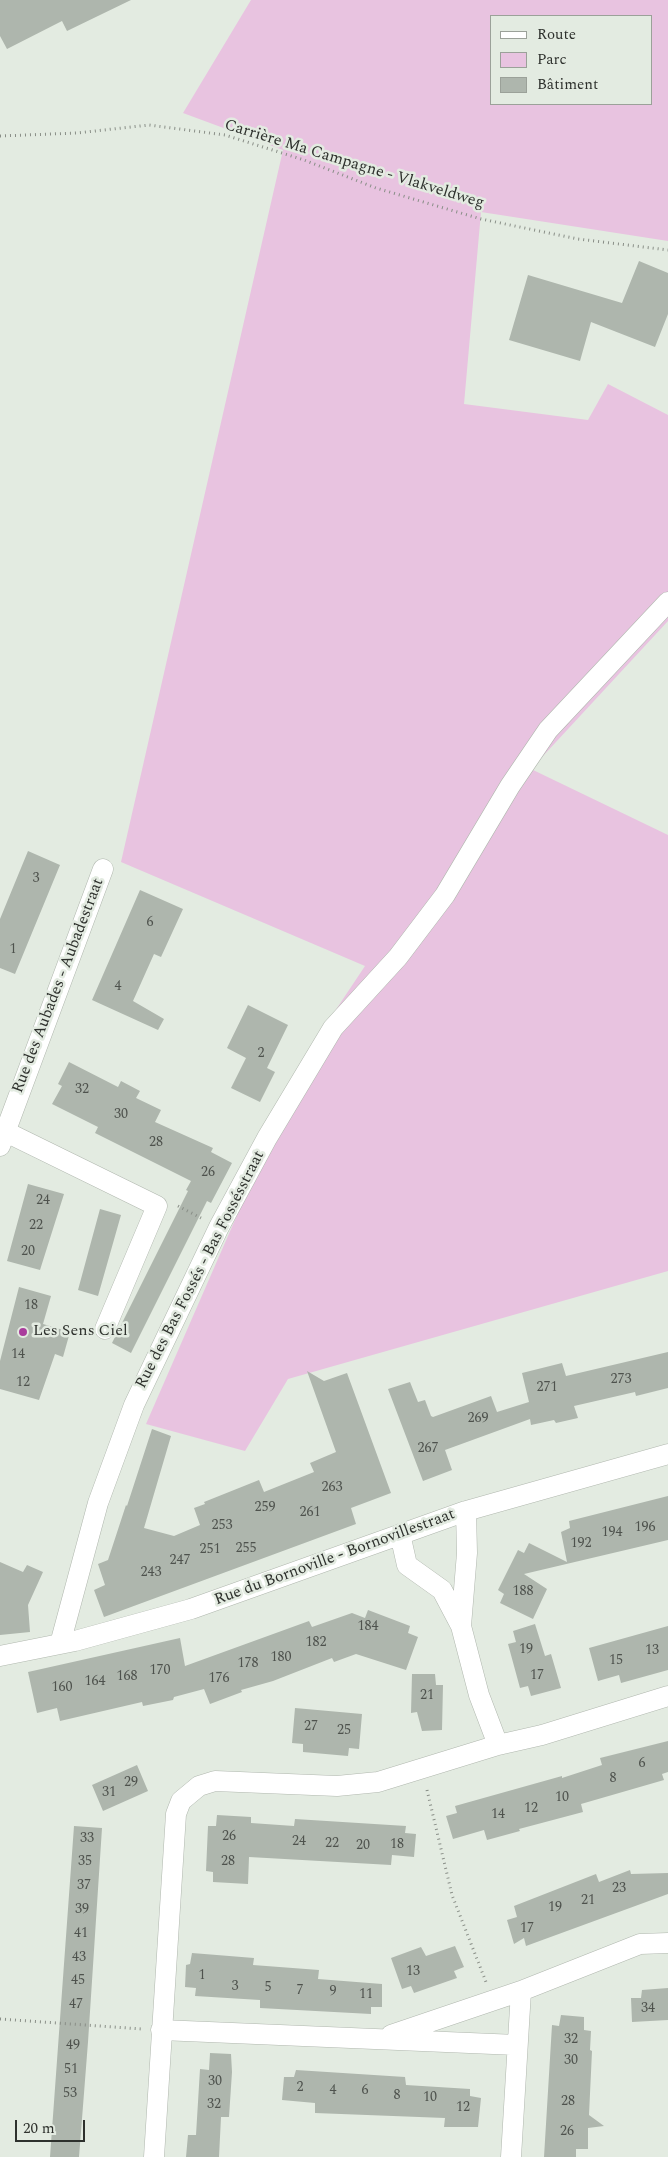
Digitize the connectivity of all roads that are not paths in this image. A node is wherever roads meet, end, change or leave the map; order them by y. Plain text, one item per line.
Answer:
1 (668, 602) edge
2 (104, 869) dead end
3 (1, 1135) edge
4 (105, 1329) dead end
5 (668, 1454) edge
6 (466, 1512) junction
7 (400, 1534) junction
8 (461, 1626) junction
9 (60, 1644) junction
10 (0, 1656) edge
11 (668, 1696) edge
12 (498, 1745) junction
13 (668, 1943) edge
14 (520, 1991) junction
15 (161, 2030) junction
16 (380, 2039) junction
17 (518, 2045) junction
18 (154, 2157) edge
19 (511, 2157) edge

1 - 9 street, Rue des Bas Fossés - Bas Fossésstraat
2 - 3 street, Rue des Aubades - Aubadestraat
3 - 4 street
5 - 6 street, Rue du Bornoville - Bornovillestraat
6 - 7 street, Rue du Bornoville - Bornovillestraat
6 - 8 street
7 - 8 street
7 - 9 street, Rue du Bornoville - Bornovillestraat
8 - 12 street
9 - 10 street, Rue du Bornoville - Bornovillestraat
11 - 12 street
12 - 15 street
13 - 14 street
14 - 16 street
14 - 17 street
15 - 16 street
15 - 18 street
16 - 17 street
17 - 19 street

